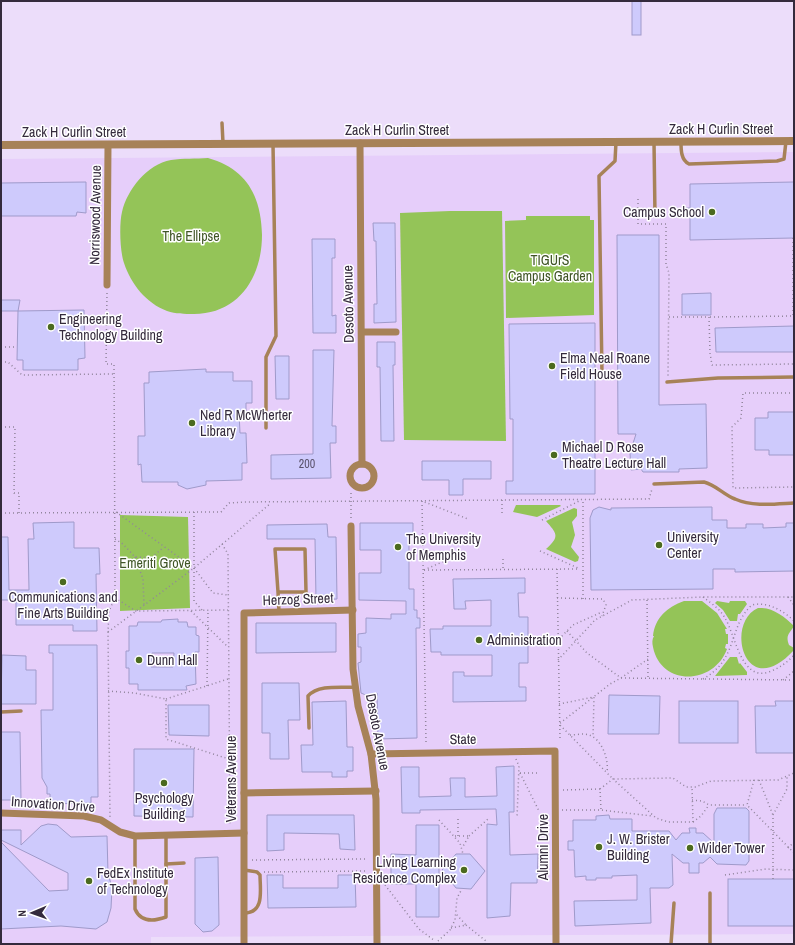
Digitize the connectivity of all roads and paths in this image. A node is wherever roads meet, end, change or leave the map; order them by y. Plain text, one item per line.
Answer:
1 (222, 123) dead end
2 (790, 141) edge
3 (616, 142) junction
4 (654, 142) junction
5 (681, 142) junction
6 (273, 143) junction
7 (360, 143) junction
8 (223, 144) junction
9 (1, 145) edge
10 (108, 145) junction
11 (638, 199) dead end
12 (655, 216) dead end
13 (792, 238) dead end
14 (793, 268) edge
15 (107, 285) joint
16 (793, 316) edge
17 (709, 317) junction
18 (669, 318) junction
19 (362, 332) junction
20 (396, 332) dead end
21 (17, 346) dead end
22 (1, 347) edge
23 (1, 362) edge
24 (794, 364) edge
25 (114, 374) junction
26 (602, 375) dead end
27 (794, 378) edge
28 (668, 382) joint
29 (794, 393) edge
30 (1, 427) edge
31 (266, 428) dead end
32 (362, 464) dead end
33 (654, 484) joint
34 (794, 487) edge
35 (351, 493) dead end
36 (583, 499) junction
37 (502, 500) junction
38 (422, 501) junction
39 (272, 502) junction
40 (351, 502) junction
41 (794, 503) edge
42 (115, 512) junction
43 (194, 512) junction
44 (502, 512) dead end
45 (1, 513) edge
46 (19, 514) junction
47 (468, 519) dead end
48 (542, 520) dead end
49 (351, 526) joint
50 (115, 539) junction
51 (222, 544) junction
52 (164, 547) junction
53 (540, 551) dead end
54 (465, 552) dead end
55 (135, 557) junction
56 (503, 559) dead end
57 (194, 568) junction
58 (557, 569) junction
59 (503, 570) junction
60 (278, 592) junction
61 (228, 596) junction
62 (703, 597) junction
63 (787, 597) junction
64 (794, 597) edge
65 (114, 598) junction
66 (557, 598) junction
67 (583, 599) junction
68 (647, 600) junction
69 (144, 605) junction
70 (794, 605) edge
71 (228, 610) junction
72 (353, 610) junction
73 (136, 611) junction
74 (190, 611) junction
75 (203, 611) junction
76 (208, 611) junction
77 (278, 612) junction
78 (602, 612) junction
79 (244, 613) joint
80 (602, 616) junction
81 (794, 621) edge
82 (207, 627) junction
83 (567, 631) junction
84 (108, 632) junction
85 (734, 639) junction
86 (558, 640) junction
87 (575, 641) junction
88 (228, 647) junction
89 (794, 655) edge
90 (648, 659) junction
91 (558, 660) junction
92 (794, 671) edge
93 (621, 678) junction
94 (648, 678) junction
95 (702, 679) junction
96 (228, 680) junction
97 (782, 680) junction
98 (794, 680) edge
99 (207, 686) junction
100 (356, 687) junction
101 (108, 691) junction
102 (594, 697) junction
103 (166, 699) junction
104 (559, 704) junction
105 (21, 711) dead end
106 (1, 712) edge
107 (559, 724) junction
108 (309, 728) dead end
109 (570, 735) junction
110 (593, 737) junction
111 (560, 739) dead end
112 (426, 742) dead end
113 (555, 751) joint
114 (371, 754) junction
115 (515, 757) dead end
116 (229, 759) junction
117 (607, 772) junction
118 (520, 773) junction
119 (538, 773) dead end
120 (794, 773) edge
121 (787, 776) junction
122 (613, 779) junction
123 (754, 780) junction
124 (759, 780) junction
125 (692, 787) junction
126 (600, 789) junction
127 (560, 790) dead end
128 (376, 791) junction
129 (244, 793) junction
130 (692, 800) junction
131 (709, 805) junction
132 (747, 805) junction
133 (560, 810) dead end
134 (601, 810) junction
135 (539, 811) dead end
136 (1, 813) edge
137 (773, 815) junction
138 (653, 816) junction
139 (517, 818) dead end
140 (488, 819) dead end
141 (439, 820) dead end
142 (458, 820) dead end
143 (693, 822) junction
144 (110, 824) junction
145 (230, 833) junction
146 (244, 833) junction
147 (773, 833) junction
148 (134, 836) junction
149 (166, 836) junction
150 (453, 836) junction
151 (458, 836) junction
152 (469, 836) junction
153 (794, 842) edge
154 (462, 848) junction
155 (788, 848) junction
156 (794, 853) edge
157 (463, 854) dead end
158 (366, 859) dead end
159 (250, 860) dead end
160 (184, 863) dead end
161 (166, 864) junction
162 (773, 869) junction
163 (244, 870) junction
164 (794, 870) edge
165 (257, 872) junction
166 (366, 872) dead end
167 (725, 875) dead end
168 (773, 879) dead end
169 (383, 883) dead end
170 (462, 889) dead end
171 (710, 892) dead end
172 (674, 903) dead end
173 (244, 913) junction
174 (456, 914) junction
175 (466, 925) junction
176 (451, 928) junction
177 (486, 941) dead end
178 (244, 944) edge
179 (377, 944) edge
180 (556, 944) edge
181 (671, 944) edge
182 (710, 944) edge

1 - 8 lane
2 - 5 street, Zack H Curlin Street
2 - 5 lane
3 - 4 street, Zack H Curlin Street
3 - 7 street, Zack H Curlin Street
3 - 26 lane
4 - 5 street, Zack H Curlin Street
4 - 12 lane
6 - 7 street, Zack H Curlin Street
6 - 8 street, Zack H Curlin Street
6 - 31 lane
7 - 19 street, Desoto Avenue
8 - 10 street, Zack H Curlin Street
9 - 10 street, Zack H Curlin Street
10 - 15 street, Norriswood Avenue
11 - 18 path
13 - 14 path
14 - 16 path
15 - 25 path
16 - 17 path
17 - 18 path
17 - 24 path
18 - 28 path
19 - 20 street
19 - 32 street, Desoto Avenue
21 - 22 path
23 - 25 path
25 - 42 path
27 - 28 lane
29 - 34 path
30 - 46 path
33 - 36 path
33 - 41 lane
35 - 40 path
36 - 37 path
36 - 48 path
36 - 67 path
37 - 38 path
37 - 44 path
38 - 40 path
38 - 47 path
38 - 112 path
39 - 40 path
39 - 43 path
39 - 51 path
40 - 49 path
42 - 43 path
42 - 46 path
42 - 50 path
42 - 52 path
43 - 57 path
45 - 46 path
49 - 72 street, Desoto Avenue
50 - 55 path
50 - 65 path
51 - 57 path
51 - 61 path
52 - 55 path
52 - 57 path
53 - 58 path
54 - 59 path
55 - 69 path
56 - 59 path
57 - 61 path
57 - 69 path
57 - 75 path
58 - 59 path
58 - 66 path
60 - 60 lane
60 - 77 lane
61 - 71 path
62 - 63 path
62 - 68 path
62 - 85 path
63 - 64 path
63 - 70 path
65 - 73 path
65 - 84 path
66 - 67 path
66 - 86 path
67 - 78 path
68 - 80 path
68 - 90 path
69 - 73 path
71 - 76 path
71 - 88 path
72 - 77 street, Herzog Street
72 - 100 street, Desoto Avenue
73 - 74 path
73 - 84 path
74 - 75 path
74 - 82 path
75 - 76 path
76 - 82 path
77 - 79 street, Herzog Street
78 - 80 path
78 - 83 path
79 - 129 street, Veterans Avenue
80 - 87 path
81 - 85 path
82 - 88 path
82 - 99 path
83 - 86 path
83 - 87 path
84 - 101 path
85 - 89 path
85 - 95 path
86 - 91 path
87 - 91 path
87 - 93 path
88 - 96 path
90 - 93 path
90 - 94 path
91 - 104 path
92 - 97 path
93 - 94 path
93 - 102 path
94 - 95 path
95 - 97 path
96 - 99 path
96 - 116 path
97 - 98 path
99 - 103 path
100 - 108 lane
100 - 114 street, Desoto Avenue
101 - 103 path
101 - 144 path
102 - 104 path
102 - 107 path
102 - 110 path
103 - 116 path
104 - 107 path
105 - 106 lane
107 - 109 path
107 - 111 path
109 - 110 path
109 - 117 path
110 - 117 path
113 - 114 street, State
113 - 180 street, Alumni Drive
114 - 128 street, Desoto Avenue
115 - 118 path
116 - 145 path
117 - 122 path
118 - 119 path
118 - 135 path
118 - 139 path
120 - 121 path
121 - 124 path
121 - 137 path
122 - 125 path
122 - 126 path
122 - 138 path
123 - 124 path
123 - 125 path
123 - 132 path
124 - 137 path
125 - 130 path
126 - 127 path
126 - 134 path
128 - 129 street
128 - 179 street, Desoto Avenue
129 - 146 street, Veterans Avenue
130 - 131 path
130 - 143 path
131 - 132 path
131 - 143 path
132 - 147 path
133 - 134 path
134 - 138 path
136 - 144 street, Innovation Drive
137 - 147 path
138 - 143 path
140 - 152 path
141 - 150 path
142 - 151 path
144 - 148 street, Innovation Drive
145 - 146 street, Innovation Drive
145 - 149 street, Innovation Drive
146 - 163 street, Veterans Avenue
147 - 155 path
147 - 162 path
148 - 149 street, Innovation Drive
148 - 161 lane
149 - 161 lane
150 - 151 path
150 - 154 path
151 - 152 path
152 - 154 path
153 - 155 path
154 - 157 path
155 - 156 path
158 - 159 path
160 - 161 lane
162 - 164 path
162 - 167 path
162 - 168 path
163 - 165 lane
163 - 173 street, Veterans Avenue
165 - 166 path
165 - 173 lane
169 - 176 path
170 - 174 path
171 - 182 lane
172 - 181 lane
173 - 178 street, Veterans Avenue
174 - 175 path
174 - 176 path
175 - 176 path
175 - 177 path

